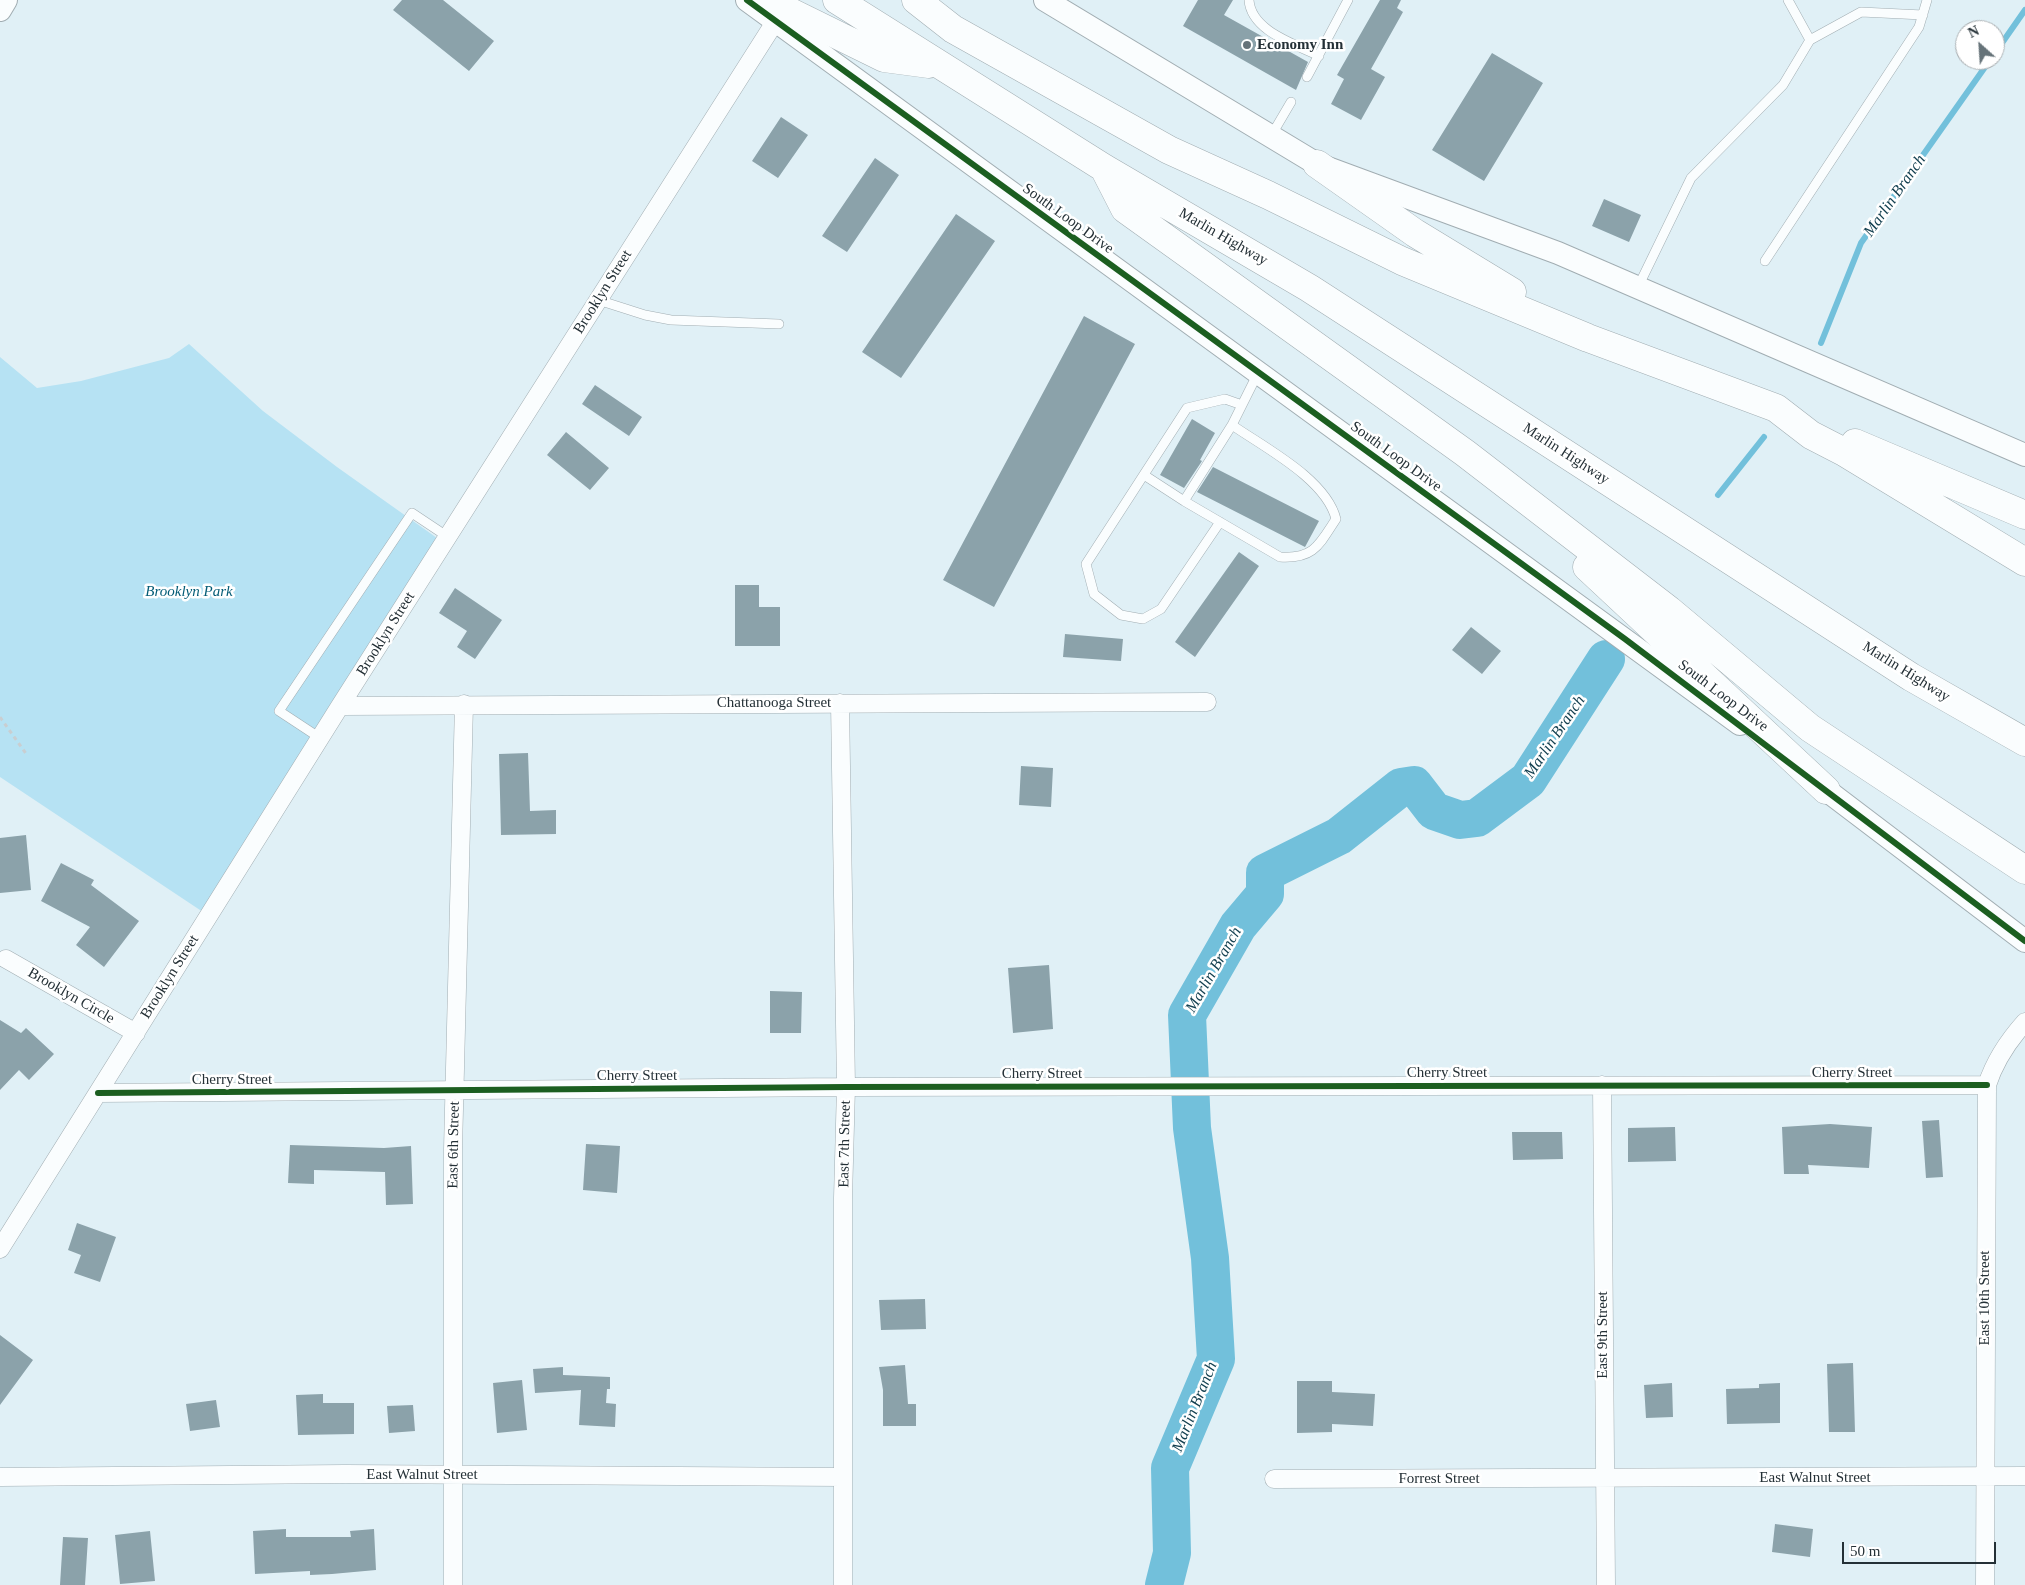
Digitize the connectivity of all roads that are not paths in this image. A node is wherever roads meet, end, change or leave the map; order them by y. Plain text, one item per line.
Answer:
1 (6, 0) edge
2 (747, 0) edge
3 (836, 0) edge
4 (916, 0) edge
5 (1045, 0) edge
6 (1249, 0) edge
7 (1348, 0) edge
8 (1788, 0) edge
9 (1927, 0) edge
10 (0, 10) edge
11 (770, 11) edge
12 (1923, 15) junction
13 (1810, 40) junction
14 (1319, 56) junction
15 (938, 65) junction
16 (1307, 77) dead end
17 (1291, 102) dead end
18 (1271, 136) junction
19 (1317, 164) junction
20 (1104, 168) junction
21 (1765, 261) dead end
22 (1638, 287) junction
23 (598, 300) junction
24 (778, 324) dead end
25 (1588, 338) junction
26 (1258, 372) junction
27 (1242, 405) junction
28 (1776, 408) junction
29 (1232, 425) junction
30 (1465, 454) junction
31 (2025, 455) edge
32 (1144, 475) junction
33 (1184, 501) junction
34 (2025, 515) edge
35 (1220, 522) junction
36 (448, 537) junction
37 (2025, 562) edge
38 (1207, 702) dead end
39 (840, 703) junction
40 (464, 704) junction
41 (340, 706) junction
42 (320, 738) junction
43 (2025, 742) edge
44 (1826, 790) junction
45 (2025, 870) edge
46 (2025, 941) edge
47 (6, 959) dead end
48 (2025, 1022) edge
49 (136, 1033) junction
50 (1602, 1085) junction
51 (1987, 1085) junction
52 (846, 1087) junction
53 (455, 1090) junction
54 (98, 1093) junction
55 (0, 1249) edge
56 (453, 1475) junction
57 (843, 1476) junction
58 (1984, 1476) junction
59 (2025, 1476) edge
60 (0, 1477) edge
61 (1274, 1479) dead end
62 (1604, 1479) junction
63 (453, 1585) edge
64 (844, 1585) edge
65 (1606, 1585) edge
66 (1986, 1585) edge

1 - 10 street
2 - 11 street, South Loop Drive
3 - 15 highway, Marlin Highway
4 - 25 highway
5 - 18 street
6 - 14 lane
7 - 14 lane
8 - 13 lane
9 - 12 lane
11 - 15 highway
11 - 23 street, Brooklyn Street
11 - 26 street, South Loop Drive
12 - 13 lane
12 - 21 lane
13 - 22 lane
14 - 16 lane
15 - 20 highway, Marlin Highway
17 - 18 lane
18 - 19 street
19 - 22 street
19 - 25 highway
20 - 30 highway
20 - 43 highway, Marlin Highway
22 - 31 street
23 - 24 lane
23 - 36 street, Brooklyn Street
25 - 28 highway
26 - 27 lane
26 - 44 street, South Loop Drive
27 - 29 lane
27 - 32 lane
28 - 34 highway
28 - 37 highway
29 - 33 lane
29 - 35 lane
30 - 44 highway
30 - 45 highway
32 - 33 lane
32 - 35 lane
33 - 35 lane
36 - 41 street, Brooklyn Street
36 - 42 lane
38 - 39 street, Chattanooga Street
39 - 40 street, Chattanooga Street
39 - 52 street, East 7th Street
40 - 41 street, Chattanooga Street
40 - 53 street, East 6th Street
41 - 42 street, Brooklyn Street
42 - 49 street, Brooklyn Street
44 - 46 street, South Loop Drive
47 - 49 street, Brooklyn Circle
48 - 51 street, East 10th Street
49 - 54 street, Brooklyn Street
50 - 51 street, Cherry Street
50 - 52 street, Cherry Street
50 - 62 street, East 9th Street
51 - 58 street, East 10th Street
52 - 53 street, Cherry Street
52 - 57 street, East 7th Street
53 - 54 street, Cherry Street
53 - 56 street, East 6th Street
54 - 55 street, Brooklyn Street
56 - 57 street, East Walnut Street
56 - 60 street, East Walnut Street
56 - 63 street, East 6th Street
57 - 64 street, East 7th Street
58 - 59 street, East Walnut Street
58 - 62 street, East Walnut Street
58 - 66 street, East 10th Street
61 - 62 street, Forrest Street
62 - 65 street, East 9th Street

